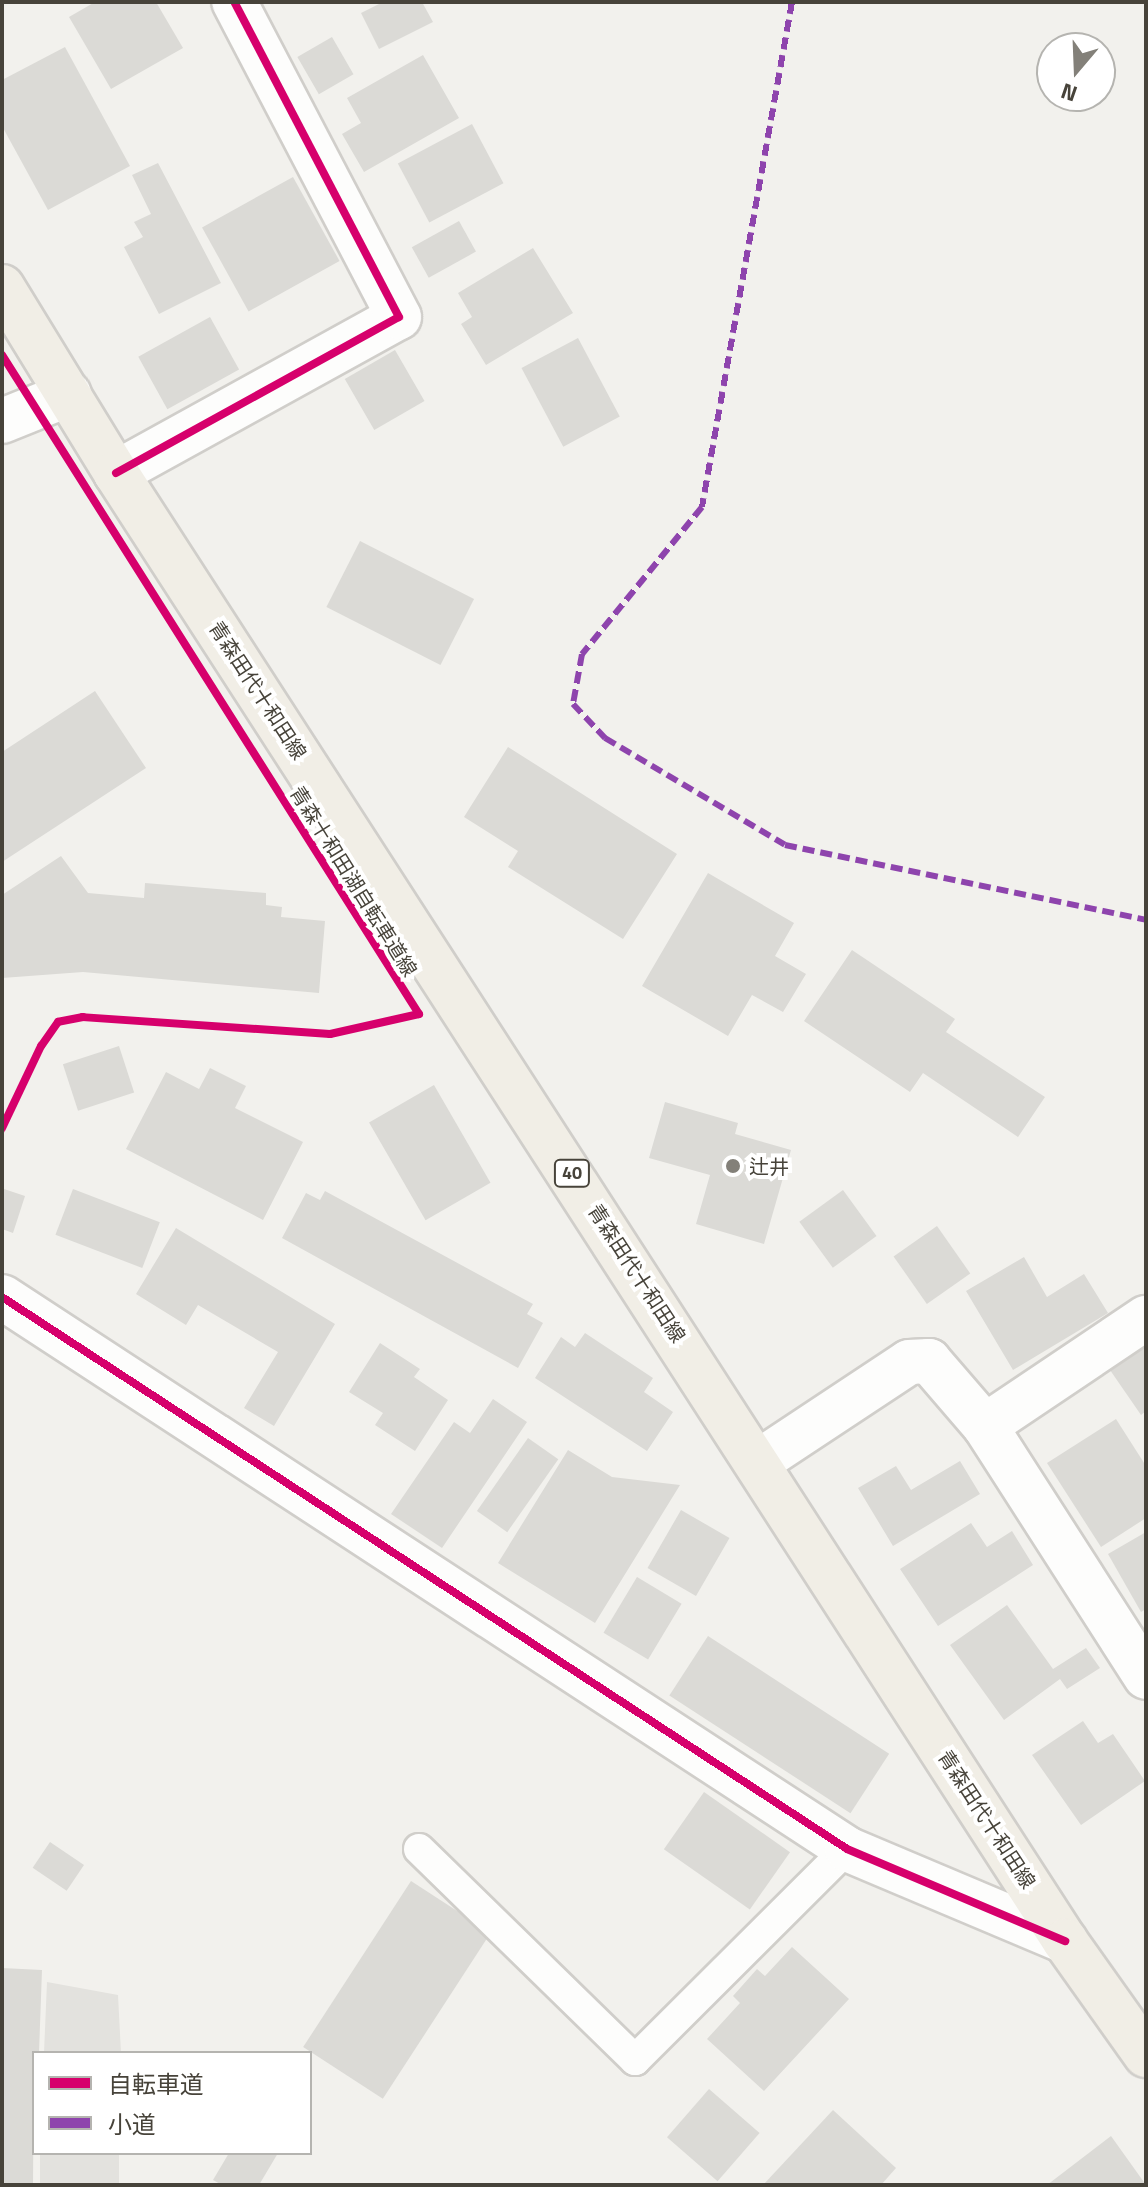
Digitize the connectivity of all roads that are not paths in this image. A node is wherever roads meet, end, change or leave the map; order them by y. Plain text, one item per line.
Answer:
1 (234, 2) edge
2 (2, 287) edge
3 (69, 394) junction
4 (2, 421) edge
5 (116, 473) junction
6 (2, 1297) edge
7 (1146, 1318) edge
8 (985, 1426) junction
9 (758, 1462) junction
10 (1146, 1677) edge
11 (419, 1849) dead end
12 (847, 1849) junction
13 (1065, 1941) junction
14 (1146, 2055) edge

1 - 5 street
2 - 3 main road, 青森田代十和田線 / 40
3 - 4 street
3 - 5 main road, 青森田代十和田線 / 40
5 - 9 main road, 青森田代十和田線 / 40
6 - 12 street
7 - 8 street
8 - 9 street
8 - 10 street
9 - 13 main road, 青森田代十和田線 / 40
11 - 12 lane
12 - 13 street
13 - 14 main road, 青森田代十和田線 / 40

